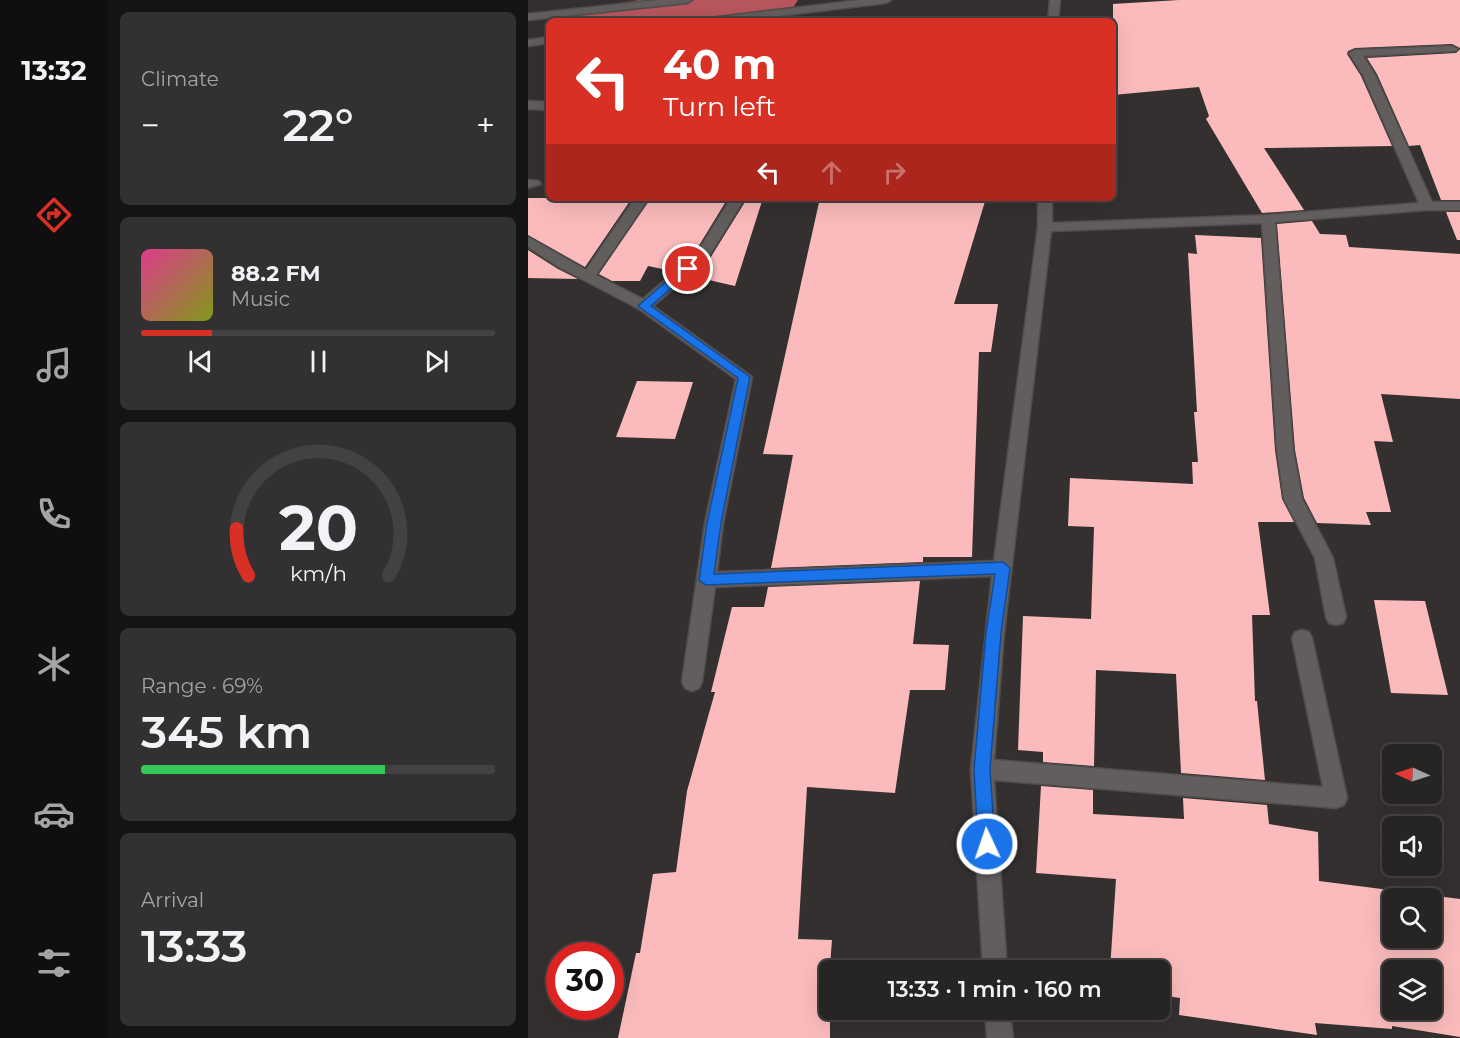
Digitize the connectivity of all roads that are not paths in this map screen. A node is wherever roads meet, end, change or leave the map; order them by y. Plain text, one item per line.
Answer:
1 (687, 0) edge
2 (886, 0) edge
3 (1054, 0) edge
4 (528, 17) edge
5 (735, 18) edge
6 (1053, 18) edge
7 (546, 40) edge
8 (528, 43) edge
9 (1452, 49) dead end
10 (528, 105) edge
11 (546, 106) edge
12 (640, 201) edge
13 (736, 201) dead end
14 (1045, 201) edge
15 (1427, 206) junction
16 (1460, 206) edge
17 (1268, 219) junction
18 (1044, 227) junction
19 (528, 241) edge
20 (588, 278) junction
21 (644, 306) junction
22 (1003, 568) junction
23 (706, 580) junction
24 (1336, 617) dead end
25 (1302, 638) dead end
26 (693, 682) dead end
27 (982, 769) junction
28 (994, 960) edge
29 (999, 1020) edge
30 (1000, 1038) edge

1 - 4 street
2 - 5 street
3 - 6 street
7 - 8 street
9 - 15 street
10 - 11 street
12 - 20 street
13 - 21 street
14 - 18 street
15 - 16 street
15 - 17 street
17 - 18 street
17 - 24 street
18 - 22 street
19 - 20 street
20 - 21 street
21 - 23 street
22 - 23 street
22 - 27 street
23 - 26 street
25 - 27 street
27 - 28 street
29 - 30 street

